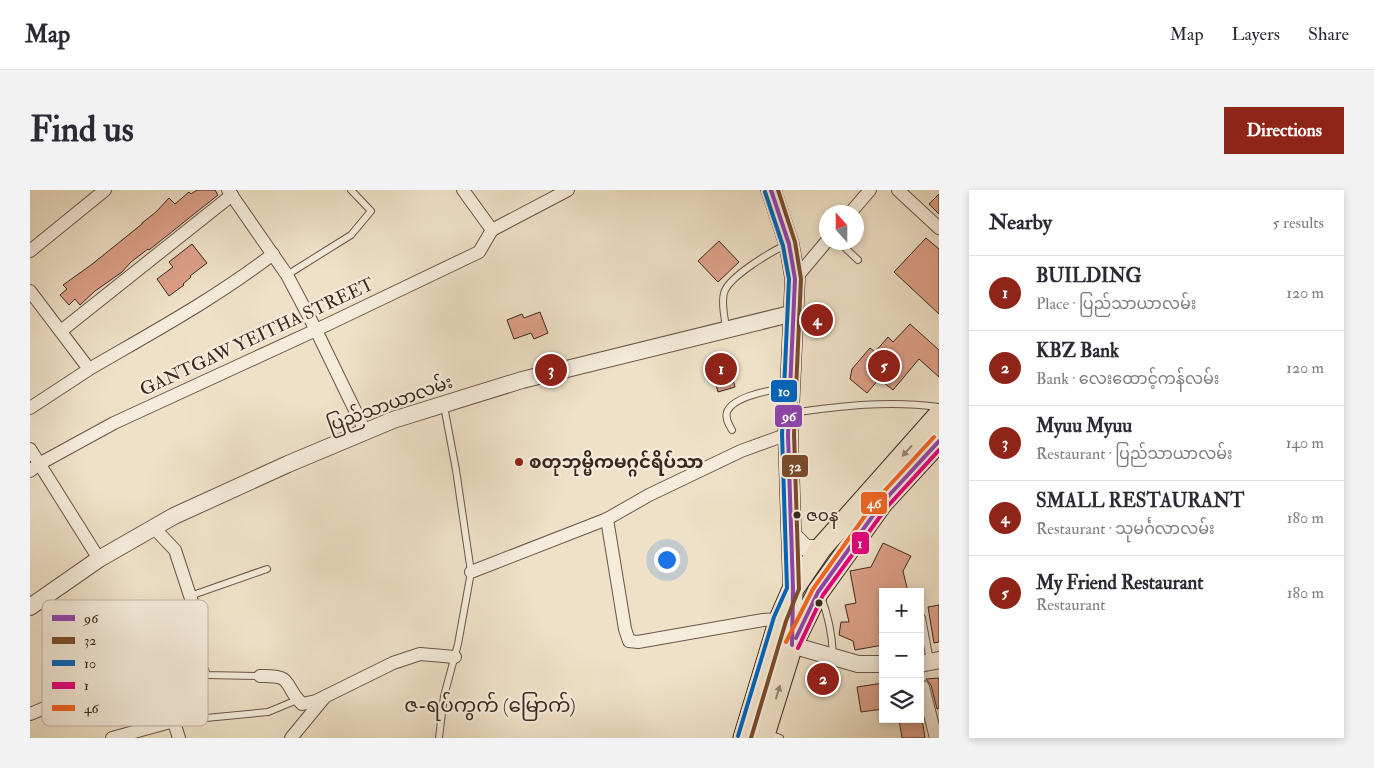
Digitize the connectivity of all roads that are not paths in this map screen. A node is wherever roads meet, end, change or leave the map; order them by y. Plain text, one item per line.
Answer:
1 (105, 190) edge
2 (351, 190) edge
3 (464, 190) edge
4 (568, 190) edge
5 (771, 190) edge
6 (870, 190) edge
7 (898, 190) edge
8 (230, 193) edge
9 (857, 205) edge
10 (939, 228) edge
11 (492, 230) junction
12 (789, 244) junction
13 (819, 250) edge
14 (847, 250) edge
15 (30, 251) edge
16 (273, 254) junction
17 (858, 260) dead end
18 (287, 275) junction
19 (795, 279) junction
20 (30, 291) edge
21 (794, 313) junction
22 (316, 330) junction
23 (726, 330) junction
24 (61, 331) junction
25 (90, 370) junction
26 (790, 386) junction
27 (444, 405) junction
28 (939, 407) edge
29 (30, 408) edge
30 (789, 413) junction
31 (939, 415) edge
32 (732, 430) dead end
33 (366, 431) junction
34 (788, 434) junction
35 (939, 441) edge
36 (30, 449) edge
37 (35, 468) edge
38 (608, 519) junction
39 (153, 527) junction
40 (791, 533) junction
41 (821, 548) junction
42 (99, 559) junction
43 (267, 570) dead end
44 (471, 572) junction
45 (797, 572) junction
46 (824, 584) junction
47 (190, 596) junction
48 (191, 600) edge
49 (30, 607) edge
50 (780, 619) junction
51 (924, 629) edge
52 (783, 643) junction
53 (833, 656) junction
54 (455, 657) junction
55 (930, 662) edge
56 (879, 664) edge
57 (208, 675) edge
58 (260, 676) joint
59 (924, 691) edge
60 (326, 696) junction
61 (297, 700) junction
62 (42, 709) edge
63 (30, 714) edge
64 (208, 718) edge
65 (156, 726) edge
66 (175, 726) edge
67 (769, 736) edge
68 (112, 738) edge
69 (179, 738) edge
70 (291, 738) edge
71 (439, 738) edge
72 (744, 738) edge
73 (936, 738) edge

1 - 15 street
2 - 18 lane
3 - 11 street
4 - 11 street
5 - 12 main road
6 - 9 street
7 - 10 street
8 - 16 street
8 - 24 street
11 - 22 street, GANTGAW YEITHA STREET
12 - 19 main road
12 - 23 lane
13 - 19 street
14 - 17 lane
16 - 18 street
16 - 25 street
18 - 22 street
19 - 21 main road
20 - 24 street
21 - 23 street, ပြည်သာယာလမ်း
21 - 26 main road
22 - 33 street
22 - 37 street, GANTGAW YEITHA STREET
23 - 27 street, ပြည်သာယာလမ်း
24 - 25 street
25 - 29 street
26 - 30 main road
26 - 32 lane
27 - 33 street, ပြည်သာယာလမ်း
27 - 44 lane
28 - 30 lane
30 - 34 main road
31 -> 41 main road
33 - 39 street, ပြည်သာယာလမ်း
34 - 38 street
34 - 40 main road
35 - 46 main road
36 - 37 street
37 - 42 street
38 - 44 street
38 - 50 street
39 - 42 street, ပြည်သာယာလမ်း
39 - 47 street
40 - 41 street
40 - 45 main road
41 - 45 main road
42 - 49 street, ပြည်သာယာလမ်း
43 - 47 lane
44 - 54 lane
45 - 46 street
45 - 50 main road
45 - 52 main road
46 - 52 main road
46 - 53 lane
47 - 48 street
50 - 52 main road
51 - 55 lane
52 - 53 street
67 -> 52 main road
52 - 72 main road
53 - 56 street
54 - 60 street
54 - 71 lane
57 - 58 lane
58 - 61 street
59 - 73 street
60 - 61 street
60 - 70 street
61 - 64 lane
62 - 63 street
65 - 68 street
66 - 69 street

